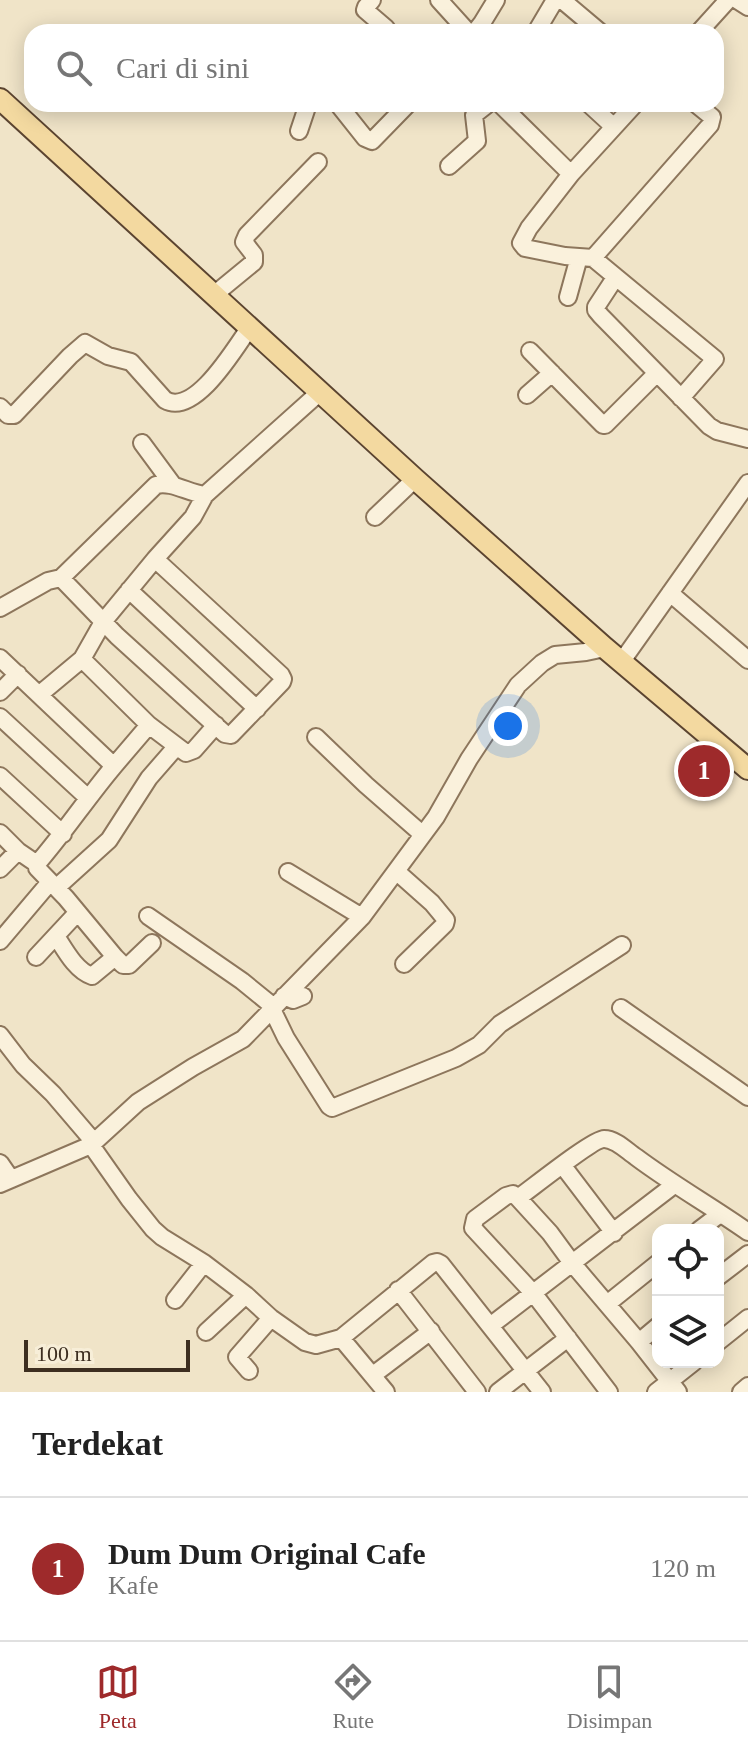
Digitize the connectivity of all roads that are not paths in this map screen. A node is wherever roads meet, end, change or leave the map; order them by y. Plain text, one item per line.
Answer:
1 (372, 0) edge
2 (439, 0) edge
3 (496, 0) edge
4 (728, 0) edge
5 (737, 0) edge
6 (565, 2) edge
7 (748, 7) edge
8 (381, 24) edge
9 (461, 24) edge
10 (481, 24) edge
11 (544, 24) edge
12 (591, 24) edge
13 (706, 24) edge
14 (0, 99) edge
15 (305, 112) edge
16 (344, 112) edge
17 (400, 112) edge
18 (478, 112) edge
19 (508, 112) edge
20 (598, 112) edge
21 (628, 112) edge
22 (706, 112) edge
23 (614, 127) junction
24 (299, 131) dead end
25 (318, 162) dead end
26 (449, 166) dead end
27 (571, 174) junction
28 (586, 258) junction
29 (615, 278) junction
30 (215, 294) junction
31 (568, 297) dead end
32 (250, 327) junction
33 (530, 351) dead end
34 (552, 373) junction
35 (656, 374) junction
36 (320, 392) junction
37 (527, 395) dead end
38 (681, 398) junction
39 (0, 407) edge
40 (748, 439) edge
41 (142, 443) dead end
42 (415, 479) junction
43 (748, 483) edge
44 (173, 485) junction
45 (205, 495) junction
46 (375, 517) dead end
47 (155, 559) junction
48 (61, 578) junction
49 (129, 590) junction
50 (670, 593) junction
51 (1, 604) edge
52 (103, 622) junction
53 (613, 654) junction
54 (0, 658) edge
55 (82, 659) junction
56 (748, 660) edge
57 (18, 674) junction
58 (0, 692) edge
59 (40, 694) junction
60 (257, 709) junction
61 (0, 717) edge
62 (149, 725) junction
63 (216, 725) junction
64 (316, 737) dead end
65 (176, 747) junction
66 (114, 766) junction
67 (748, 769) edge
68 (0, 776) edge
69 (88, 798) junction
70 (0, 833) edge
71 (63, 834) junction
72 (422, 834) junction
73 (18, 851) junction
74 (37, 864) junction
75 (0, 869) edge
76 (396, 871) junction
77 (288, 872) dead end
78 (53, 885) junction
79 (77, 913) junction
80 (148, 916) dead end
81 (362, 917) junction
82 (56, 936) junction
83 (0, 941) edge
84 (152, 943) dead end
85 (622, 945) dead end
86 (36, 957) dead end
87 (115, 957) junction
88 (404, 964) dead end
89 (303, 996) dead end
90 (279, 1002) junction
91 (621, 1008) dead end
92 (0, 1035) edge
93 (747, 1095) edge
94 (92, 1144) junction
95 (0, 1163) edge
96 (563, 1166) junction
97 (6, 1182) edge
98 (674, 1185) junction
99 (518, 1198) junction
100 (720, 1214) junction
101 (707, 1224) edge
102 (748, 1232) edge
103 (614, 1233) junction
104 (748, 1254) edge
105 (204, 1263) junction
106 (572, 1263) junction
107 (652, 1268) edge
108 (724, 1272) edge
109 (398, 1290) junction
110 (534, 1294) junction
111 (246, 1295) junction
112 (175, 1300) dead end
113 (607, 1304) junction
114 (271, 1318) junction
115 (748, 1318) edge
116 (490, 1326) junction
117 (431, 1331) junction
118 (652, 1331) edge
119 (206, 1332) dead end
120 (724, 1337) edge
121 (341, 1338) junction
122 (568, 1338) junction
123 (639, 1342) junction
124 (688, 1368) edge
125 (524, 1370) junction
126 (249, 1371) dead end
127 (373, 1375) junction
128 (748, 1386) edge
129 (468, 1389) edge
130 (668, 1389) edge
131 (386, 1392) edge
132 (498, 1392) edge
133 (542, 1392) edge
134 (609, 1392) edge
135 (741, 1392) edge

1 - 8 street
2 - 9 street
3 - 10 street
4 - 13 street
5 - 7 street
6 - 11 street
6 - 12 street
14 - 30 main road
15 - 24 street
16 - 17 street
18 - 26 street
19 - 27 street
20 - 23 street
21 - 23 street
22 - 28 street
23 - 27 street
25 - 30 street
27 - 28 street
28 - 29 street
28 - 31 street
29 - 35 street
29 - 38 street
30 - 32 main road
32 - 36 main road
32 - 39 street
33 - 34 street
34 - 35 street
34 - 37 street
35 - 38 street
36 - 42 main road
36 - 45 street
38 - 40 street
41 - 44 street
42 - 46 street
42 - 53 main road
43 - 50 street
44 - 45 street
44 - 48 street
45 - 47 street
47 - 49 street
47 - 60 street
48 - 51 street
48 - 52 street
49 - 52 street
49 - 60 street
50 - 53 street
50 - 56 street
52 - 55 street
52 - 63 street
53 - 67 main road
53 - 72 street
54 - 57 street
55 - 59 street
55 - 62 street
57 - 58 street
57 - 59 street
59 - 66 street
60 - 63 street
61 - 69 street
62 - 65 street
62 - 66 street
63 - 65 street
64 - 72 street
65 - 78 street
66 - 69 street
68 - 71 street
69 - 71 street
70 - 73 street
71 - 74 street
72 - 76 street
73 - 74 street
73 - 75 street
74 - 78 street
76 - 81 street
76 - 88 street
77 - 81 street
78 - 79 street
78 - 83 street
79 - 82 street
79 - 87 street
80 - 90 street
81 - 90 street
82 - 86 street
82 - 87 street
84 - 87 street
85 - 90 street
89 - 90 street
90 - 94 street
91 - 93 street
92 - 94 street
94 - 97 street
94 - 105 street
95 - 97 street
96 - 98 street
96 - 99 street
96 - 103 street
98 - 100 street
98 - 103 street
99 - 106 street
99 - 110 street
100 - 101 street
100 - 102 street
103 - 106 street
104 - 108 street
105 - 111 street
105 - 112 street
106 - 110 street
106 - 113 street
107 - 113 street
109 - 116 street
109 - 117 street
109 - 121 street
110 - 116 street
110 - 122 street
111 - 114 street
111 - 119 street
113 - 123 street
114 - 121 street
114 - 126 street
115 - 120 street
116 - 125 street
117 - 127 street
117 - 129 street
118 - 123 street
121 - 127 street
122 - 125 street
122 - 134 street
123 - 130 street
124 - 130 street
125 - 132 street
125 - 133 street
127 - 131 street
128 - 135 street

